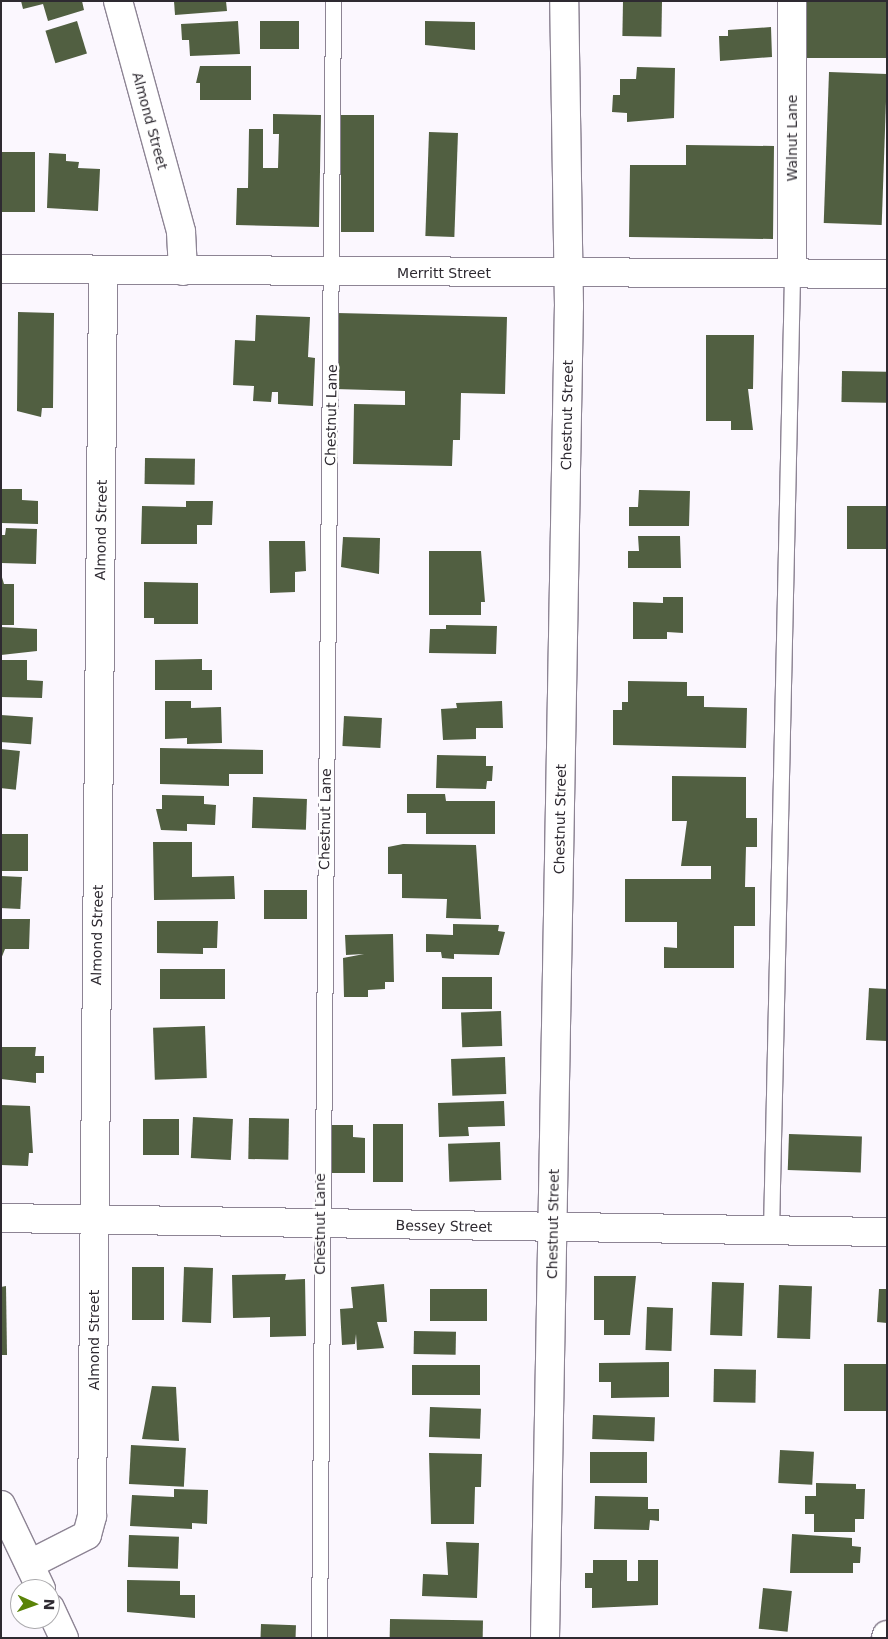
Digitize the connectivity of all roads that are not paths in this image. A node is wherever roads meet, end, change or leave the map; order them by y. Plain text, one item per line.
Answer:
1 (118, 1) edge
2 (333, 1) edge
3 (564, 1) edge
4 (792, 1) edge
5 (1, 269) edge
6 (103, 270) junction
7 (183, 271) junction
8 (569, 272) junction
9 (332, 273) junction
10 (887, 274) edge
11 (792, 275) junction
12 (1, 1218) edge
13 (94, 1219) junction
14 (320, 1225) junction
15 (553, 1228) junction
16 (771, 1231) junction
17 (887, 1232) edge
18 (1, 1505) edge
19 (30, 1564) junction
20 (37, 1579) edge
21 (319, 1638) edge
22 (545, 1638) edge

1 - 7 street, Almond Street
2 - 9 lane, Chestnut Lane
3 - 8 street, Chestnut Street
4 - 11 street, Walnut Lane
5 - 6 street, Merritt Street
6 - 7 street, Merritt Street
6 - 13 street, Almond Street
7 - 9 street, Merritt Street
8 - 9 street, Merritt Street
8 - 11 street, Merritt Street
8 - 15 street, Chestnut Street
9 - 14 lane, Chestnut Lane
10 - 11 street, Merritt Street
11 - 16 lane
12 - 13 street, Bessey Street
13 - 14 street, Bessey Street
13 - 19 street, Almond Street
14 - 15 street, Bessey Street
14 - 21 lane, Chestnut Lane
15 - 16 street, Bessey Street
15 - 22 street, Chestnut Street
16 - 17 street, Bessey Street
18 - 19 street
19 - 20 street

